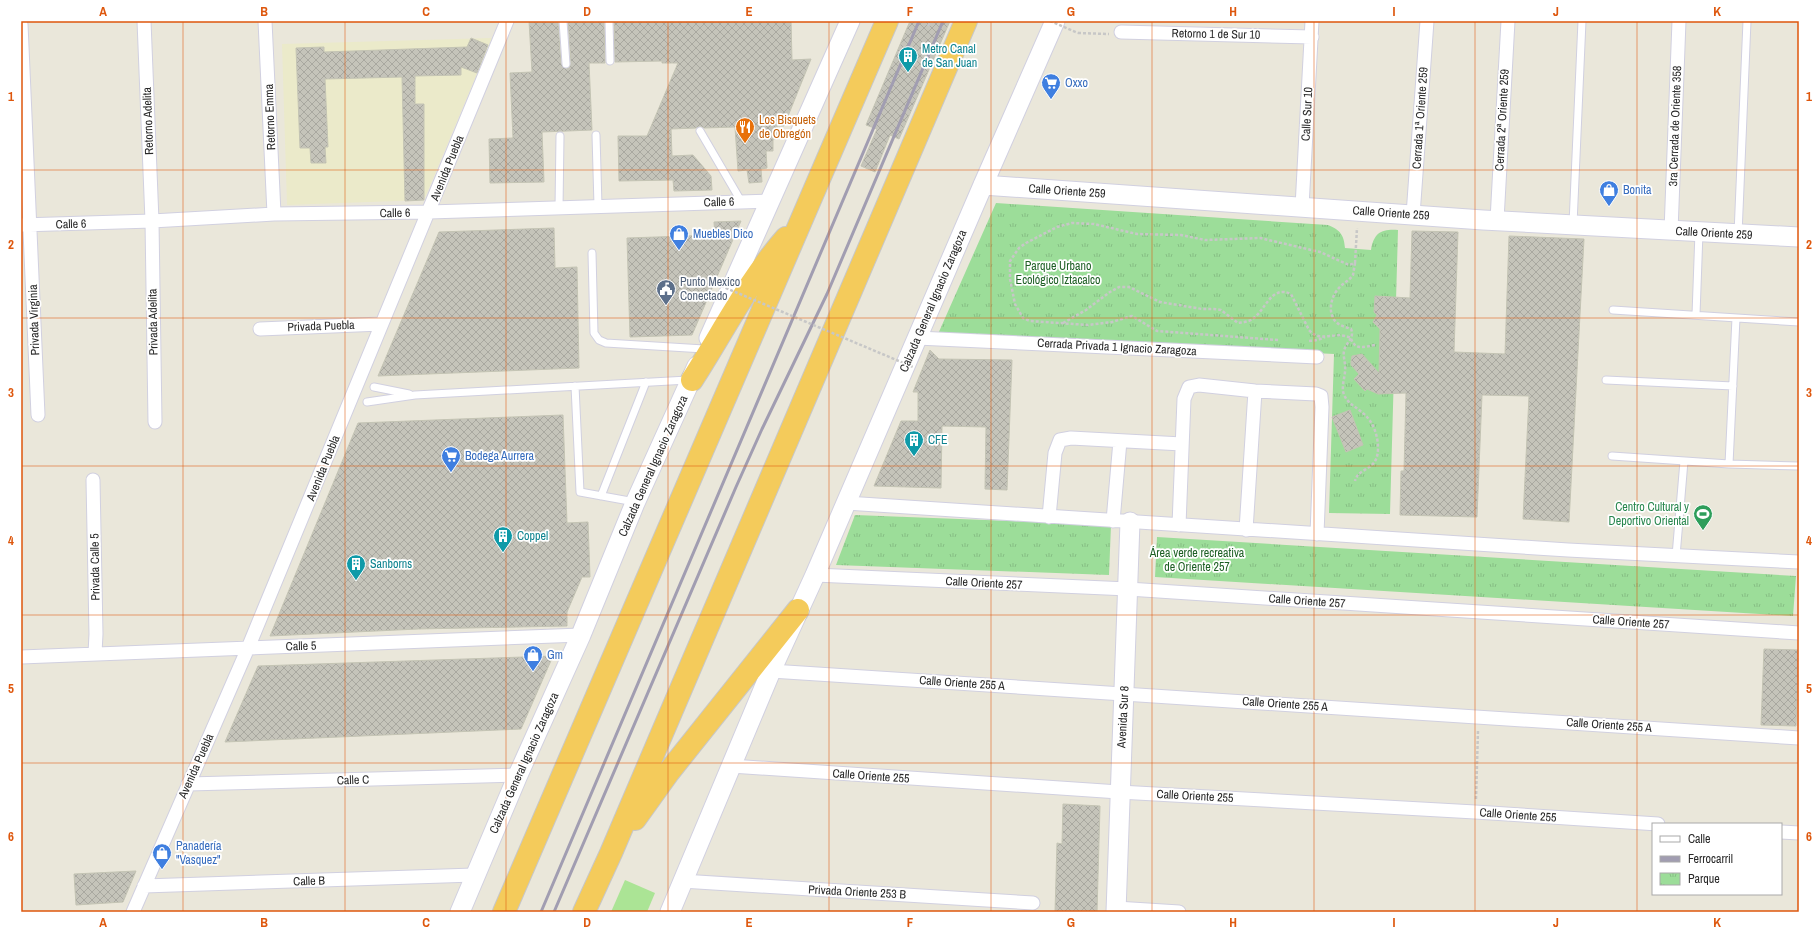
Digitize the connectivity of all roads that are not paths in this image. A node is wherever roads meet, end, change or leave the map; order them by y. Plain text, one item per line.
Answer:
1 (144, 21) edge
2 (266, 21) edge
3 (507, 21) edge
4 (563, 21) edge
5 (609, 21) edge
6 (850, 21) edge
7 (887, 21) edge
8 (966, 21) edge
9 (1055, 21) edge
10 (1312, 21) edge
11 (1426, 21) edge
12 (1508, 21) edge
13 (1582, 21) edge
14 (1679, 21) edge
15 (1747, 21) edge
16 (21, 24) edge
17 (1121, 32) dead end
18 (1312, 37) junction
19 (610, 61) dead end
20 (566, 64) dead end
21 (700, 131) dead end
22 (596, 135) dead end
23 (560, 136) dead end
24 (983, 185) junction
25 (741, 201) junction
26 (768, 201) junction
27 (598, 206) junction
28 (1302, 207) junction
29 (559, 208) junction
30 (429, 212) junction
31 (274, 214) junction
32 (1413, 215) junction
33 (1497, 220) junction
34 (152, 221) junction
35 (801, 221) junction
36 (1573, 224) junction
37 (26, 225) edge
38 (1671, 231) junction
39 (1699, 232) junction
40 (1738, 234) junction
41 (1799, 238) edge
42 (592, 253) dead end
43 (1613, 310) dead end
44 (1696, 315) junction
45 (1736, 318) junction
46 (1799, 322) edge
47 (381, 324) junction
48 (260, 329) dead end
49 (916, 338) junction
50 (704, 349) junction
51 (1317, 357) dead end
52 (692, 380) junction
53 (1606, 380) dead end
54 (646, 382) junction
55 (575, 386) junction
56 (1733, 386) junction
57 (374, 387) dead end
58 (1255, 391) junction
59 (415, 395) junction
60 (367, 402) dead end
61 (38, 415) dead end
62 (155, 422) dead end
63 (1120, 441) junction
64 (1182, 444) junction
65 (1612, 456) dead end
66 (1684, 461) junction
67 (1729, 464) junction
68 (1799, 466) edge
69 (93, 480) dead end
70 (601, 496) junction
71 (635, 503) junction
72 (846, 503) junction
73 (1049, 517) junction
74 (1122, 521) junction
75 (1179, 525) junction
76 (1246, 530) junction
77 (1317, 534) junction
78 (1676, 556) junction
79 (1799, 562) edge
80 (815, 575) junction
81 (1128, 590) junction
82 (798, 610) junction
83 (1799, 633) edge
84 (581, 634) junction
85 (248, 648) junction
86 (95, 654) junction
87 (21, 657) edge
88 (771, 670) junction
89 (1124, 693) junction
90 (1799, 738) edge
91 (731, 766) junction
92 (518, 775) junction
93 (188, 784) junction
94 (1120, 792) junction
95 (1652, 824) edge
96 (1782, 832) edge
97 (1799, 833) edge
98 (611, 853) junction
99 (474, 875) junction
100 (682, 881) junction
101 (144, 886) junction
102 (1032, 903) dead end
103 (1116, 910) edge
104 (133, 912) edge
105 (460, 912) edge
106 (504, 912) edge
107 (584, 912) edge
108 (670, 912) edge
109 (1180, 912) edge

1 - 34 street, Retorno Adelita
2 - 31 street, Retorno Emma
3 - 30 street, Avenida Puebla
4 - 20 lane
5 - 19 lane
6 - 26 main road, Calzada General Ignacio Zaragoza
7 - 35 highway
8 - 98 highway
9 - 24 main road, Calzada General Ignacio Zaragoza
10 - 18 street, Calle Sur 10
11 - 32 street, Cerrada 1ª Oriente 259
12 - 33 street, Cerrada 2ª Oriente 259
13 - 36 lane
14 - 38 street, 3ra Cerrada de Oriente 358
15 - 40 lane
16 - 37 street, Privada Virginia
17 - 18 street, Retorno 1 de Sur 10
18 - 28 street, Calle Sur 10
21 - 25 lane
22 - 27 lane
23 - 29 lane
24 - 28 main road, Calle Oriente 259
24 - 49 main road, Calzada General Ignacio Zaragoza
25 - 26 street, Calle 6
25 - 27 street, Calle 6
26 - 50 main road, Calzada General Ignacio Zaragoza
27 - 29 street, Calle 6
28 - 32 main road, Calle Oriente 259
29 - 30 street, Calle 6
30 - 31 street, Calle 6
30 - 47 street, Avenida Puebla
31 - 34 street, Calle 6
32 - 33 main road, Calle Oriente 259
33 - 36 main road, Calle Oriente 259
34 - 37 street, Calle 6
34 - 62 street, Privada Adelita
35 - 52 highway
35 - 106 highway
36 - 38 main road, Calle Oriente 259
37 - 61 street, Privada Virginia
38 - 39 main road, Calle Oriente 259
39 - 40 main road, Calle Oriente 259
39 - 44 lane
40 - 41 main road, Calle Oriente 259
42 - 50 lane
43 - 44 lane
44 - 45 lane
45 - 46 lane
45 - 56 lane
47 - 48 street, Privada Puebla
47 - 85 street, Avenida Puebla
49 - 51 street, Cerrada Privada 1 Ignacio Zaragoza
49 - 72 main road, Calzada General Ignacio Zaragoza
50 - 52 main road, Calzada General Ignacio Zaragoza
52 - 54 lane
52 - 71 main road, Calzada General Ignacio Zaragoza
53 - 56 lane
54 - 55 lane
54 - 70 lane
55 - 59 lane
55 - 70 lane
56 - 67 lane
57 - 59 lane
58 - 64 street
58 - 76 street
58 - 77 street
59 - 60 lane
63 - 64 street
63 - 73 street
63 - 74 street
64 - 75 street
65 - 66 lane
66 - 67 lane
66 - 78 lane
67 - 68 lane
69 - 86 street, Privada Calle 5
70 - 71 lane
71 - 84 main road, Calzada General Ignacio Zaragoza
72 - 73 street
72 - 80 main road, Calzada General Ignacio Zaragoza
73 - 74 street
74 - 75 street
74 - 81 main road, Avenida Sur 8
75 - 76 street
76 - 77 street
77 - 78 street
78 - 79 street
80 - 81 street, Calle Oriente 257
80 - 82 main road, Calzada General Ignacio Zaragoza
81 - 83 street, Calle Oriente 257
81 - 89 main road, Avenida Sur 8
82 - 88 main road, Calzada General Ignacio Zaragoza
82 - 98 highway
84 - 85 street, Calle 5
84 - 92 main road, Calzada General Ignacio Zaragoza
85 - 86 street, Calle 5
85 - 93 street, Avenida Puebla
86 - 87 street, Calle 5
88 - 89 street, Calle Oriente 255 A
88 - 91 main road, Calzada General Ignacio Zaragoza
89 - 90 street, Calle Oriente 255 A
89 - 94 main road, Avenida Sur 8
91 - 94 street, Calle Oriente 255
91 - 100 main road, Calzada General Ignacio Zaragoza
92 - 93 street, Calle C
92 - 99 main road, Calzada General Ignacio Zaragoza
93 - 101 street, Avenida Puebla
94 - 95 street, Calle Oriente 255
94 - 103 main road, Avenida Sur 8
96 - 97 street
98 - 107 highway
99 - 101 street, Calle B
99 - 105 main road, Calzada General Ignacio Zaragoza
100 - 102 street, Privada Oriente 253 B
100 - 108 main road, Calzada General Ignacio Zaragoza
101 - 104 street, Avenida Puebla
103 - 109 street

